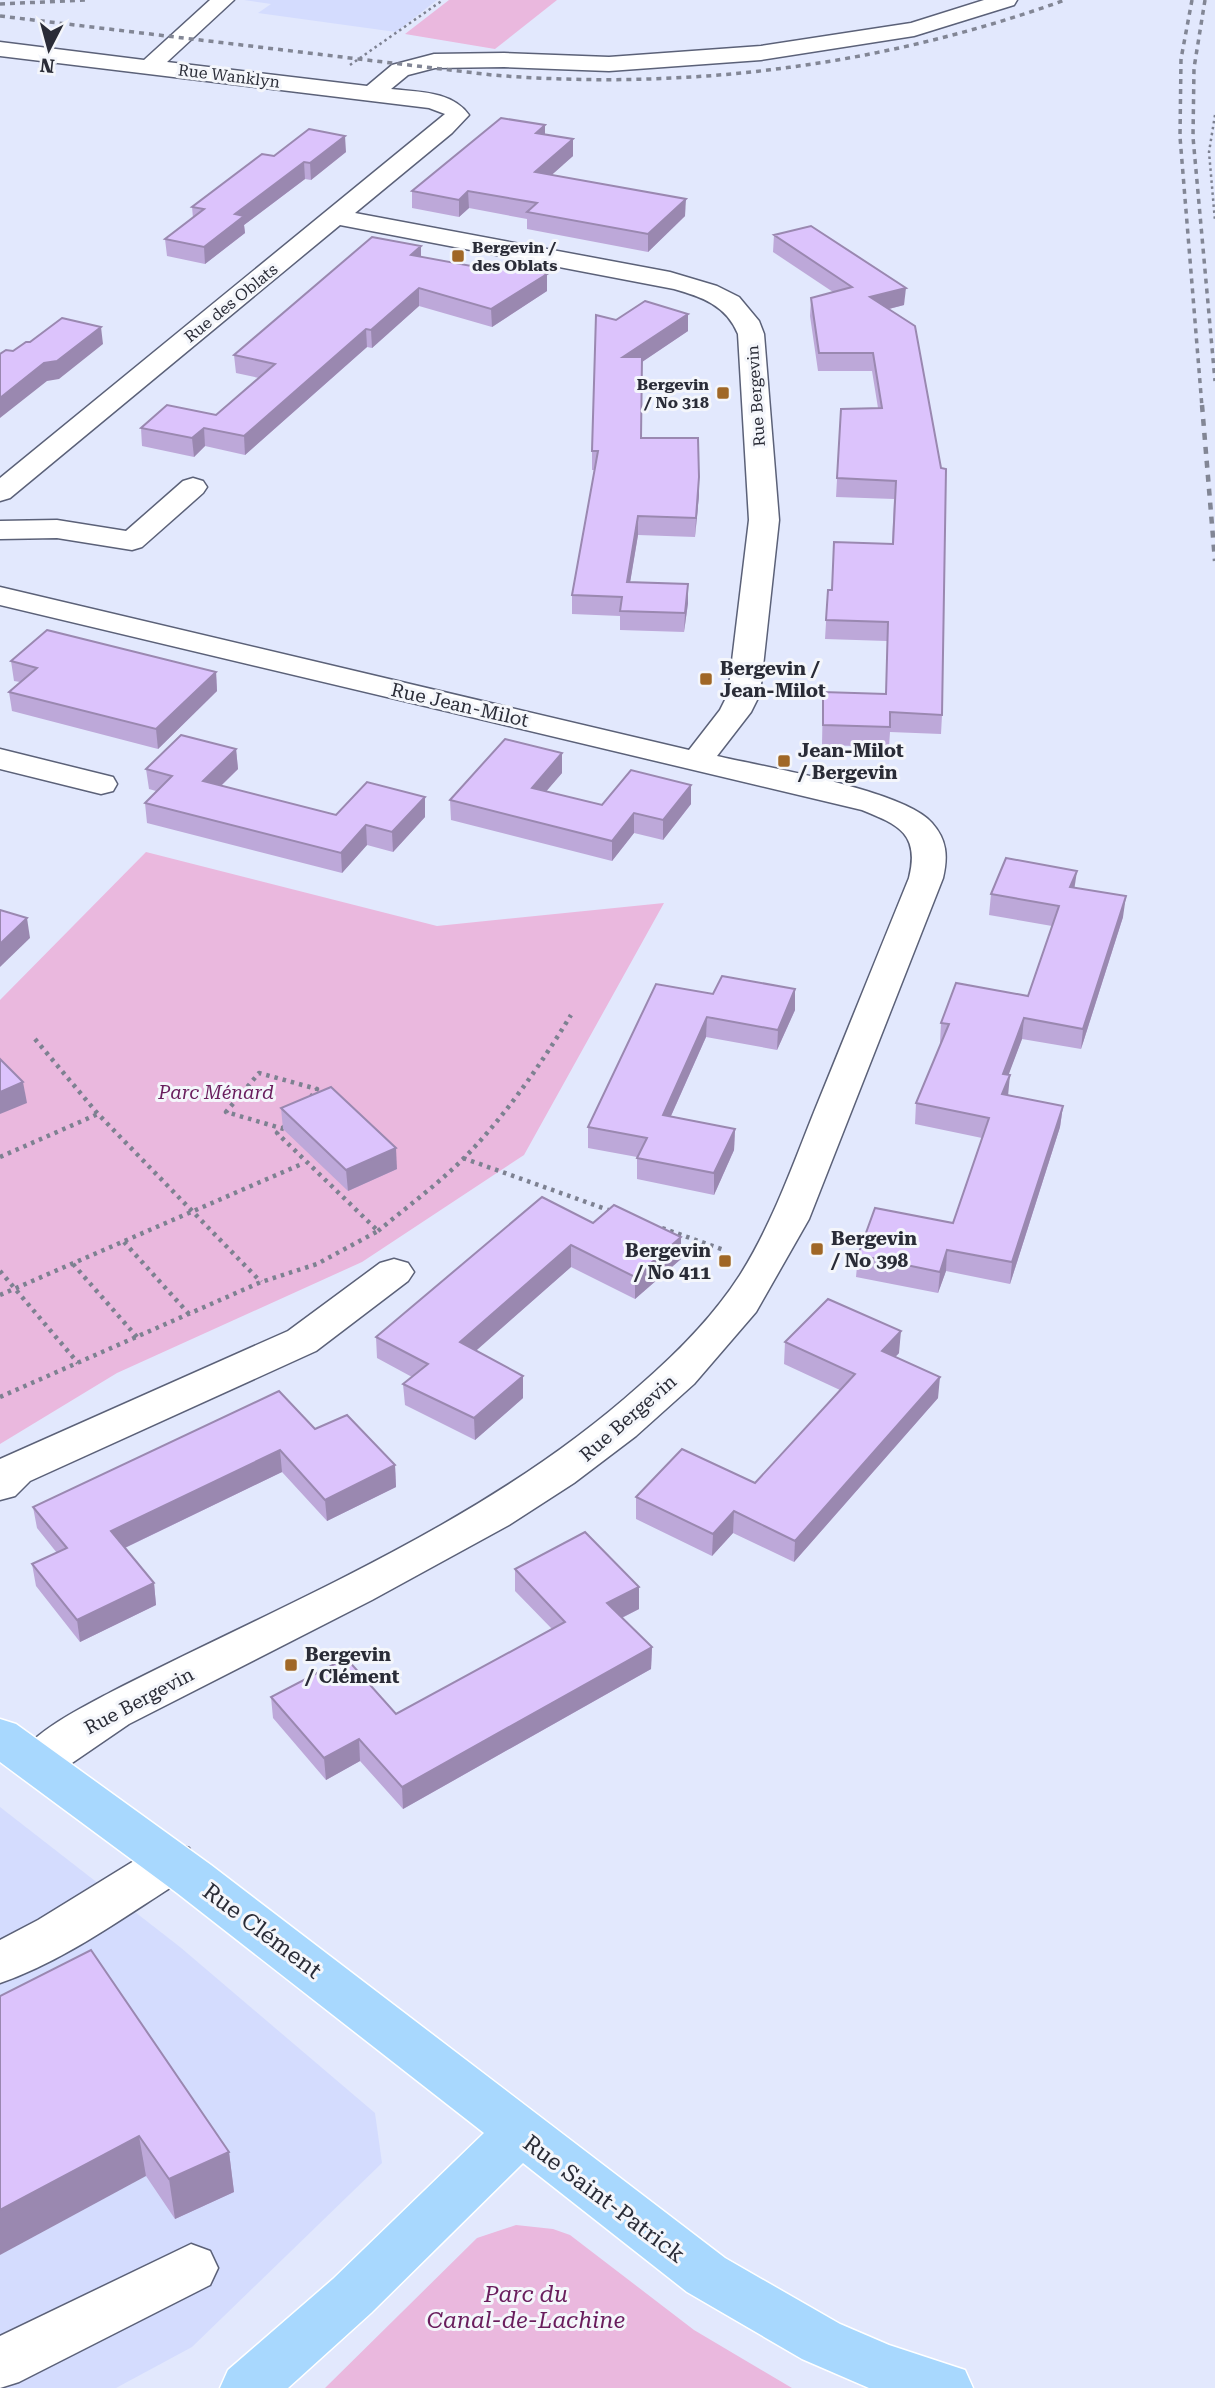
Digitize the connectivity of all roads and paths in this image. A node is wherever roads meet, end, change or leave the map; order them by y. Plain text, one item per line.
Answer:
1 (223, 0) edge
2 (443, 0) edge
3 (1006, 0) edge
4 (0, 49) edge
5 (149, 67) junction
6 (343, 70) dead end
7 (373, 94) junction
8 (456, 111) joint
9 (1215, 116) edge
10 (334, 217) junction
11 (1215, 221) edge
12 (192, 487) dead end
13 (0, 492) edge
14 (0, 530) edge
15 (0, 596) edge
16 (0, 759) edge
17 (697, 761) junction
18 (101, 784) dead end
19 (915, 824) joint
20 (570, 1015) dead end
21 (35, 1039) dead end
22 (308, 1100) edge
23 (98, 1114) junction
24 (290, 1120) edge
25 (284, 1129) junction
26 (0, 1157) edge
27 (463, 1158) junction
28 (305, 1163) junction
29 (191, 1213) junction
30 (620, 1214) edge
31 (659, 1227) edge
32 (377, 1231) junction
33 (124, 1242) junction
34 (724, 1250) dead end
35 (73, 1264) junction
36 (0, 1271) edge
37 (394, 1272) dead end
38 (261, 1282) junction
39 (16, 1288) junction
40 (0, 1295) edge
41 (189, 1314) junction
42 (137, 1337) junction
43 (78, 1363) junction
44 (0, 1397) edge
45 (0, 1485) edge
46 (19, 1750) edge
47 (172, 1862) junction
48 (0, 1963) edge
49 (520, 2132) junction
50 (191, 2268) dead end
51 (0, 2364) edge
52 (876, 2378) edge
53 (248, 2388) edge
54 (945, 2388) edge

1 - 5 street
2 - 6 path
3 - 7 street
4 - 5 street, Rue Wanklyn
5 - 7 street, Rue Wanklyn
7 - 8 street, Rue Wanklyn
8 - 10 street, Rue des Oblats
9 - 11 path
10 - 13 street, Rue des Oblats
10 - 17 street, Rue Bergevin
12 - 14 street
15 - 17 street, Rue Jean-Milot
16 - 18 street
17 - 19 street, Rue Jean-Milot
19 - 46 street, Rue Bergevin
20 - 27 path
21 - 23 path
22 - 25 path
23 - 26 path
23 - 29 path
24 - 25 path
25 - 28 path
27 - 30 path
27 - 32 path
28 - 29 path
28 - 32 path
29 - 33 path
29 - 38 path
31 - 34 path
32 - 38 path
33 - 35 path
33 - 41 path
35 - 39 path
35 - 42 path
36 - 39 path
37 - 45 street
38 - 41 path
39 - 40 path
39 - 43 path
41 - 42 path
42 - 43 path
43 - 44 path
46 - 47 main road, Rue Clément
47 - 48 street
47 - 49 main road, Rue Clément
49 - 52 main road, Rue Saint-Patrick
49 - 53 main road, Rue Saint-Patrick
50 - 51 street
52 - 54 main road, Rue Saint-Patrick

